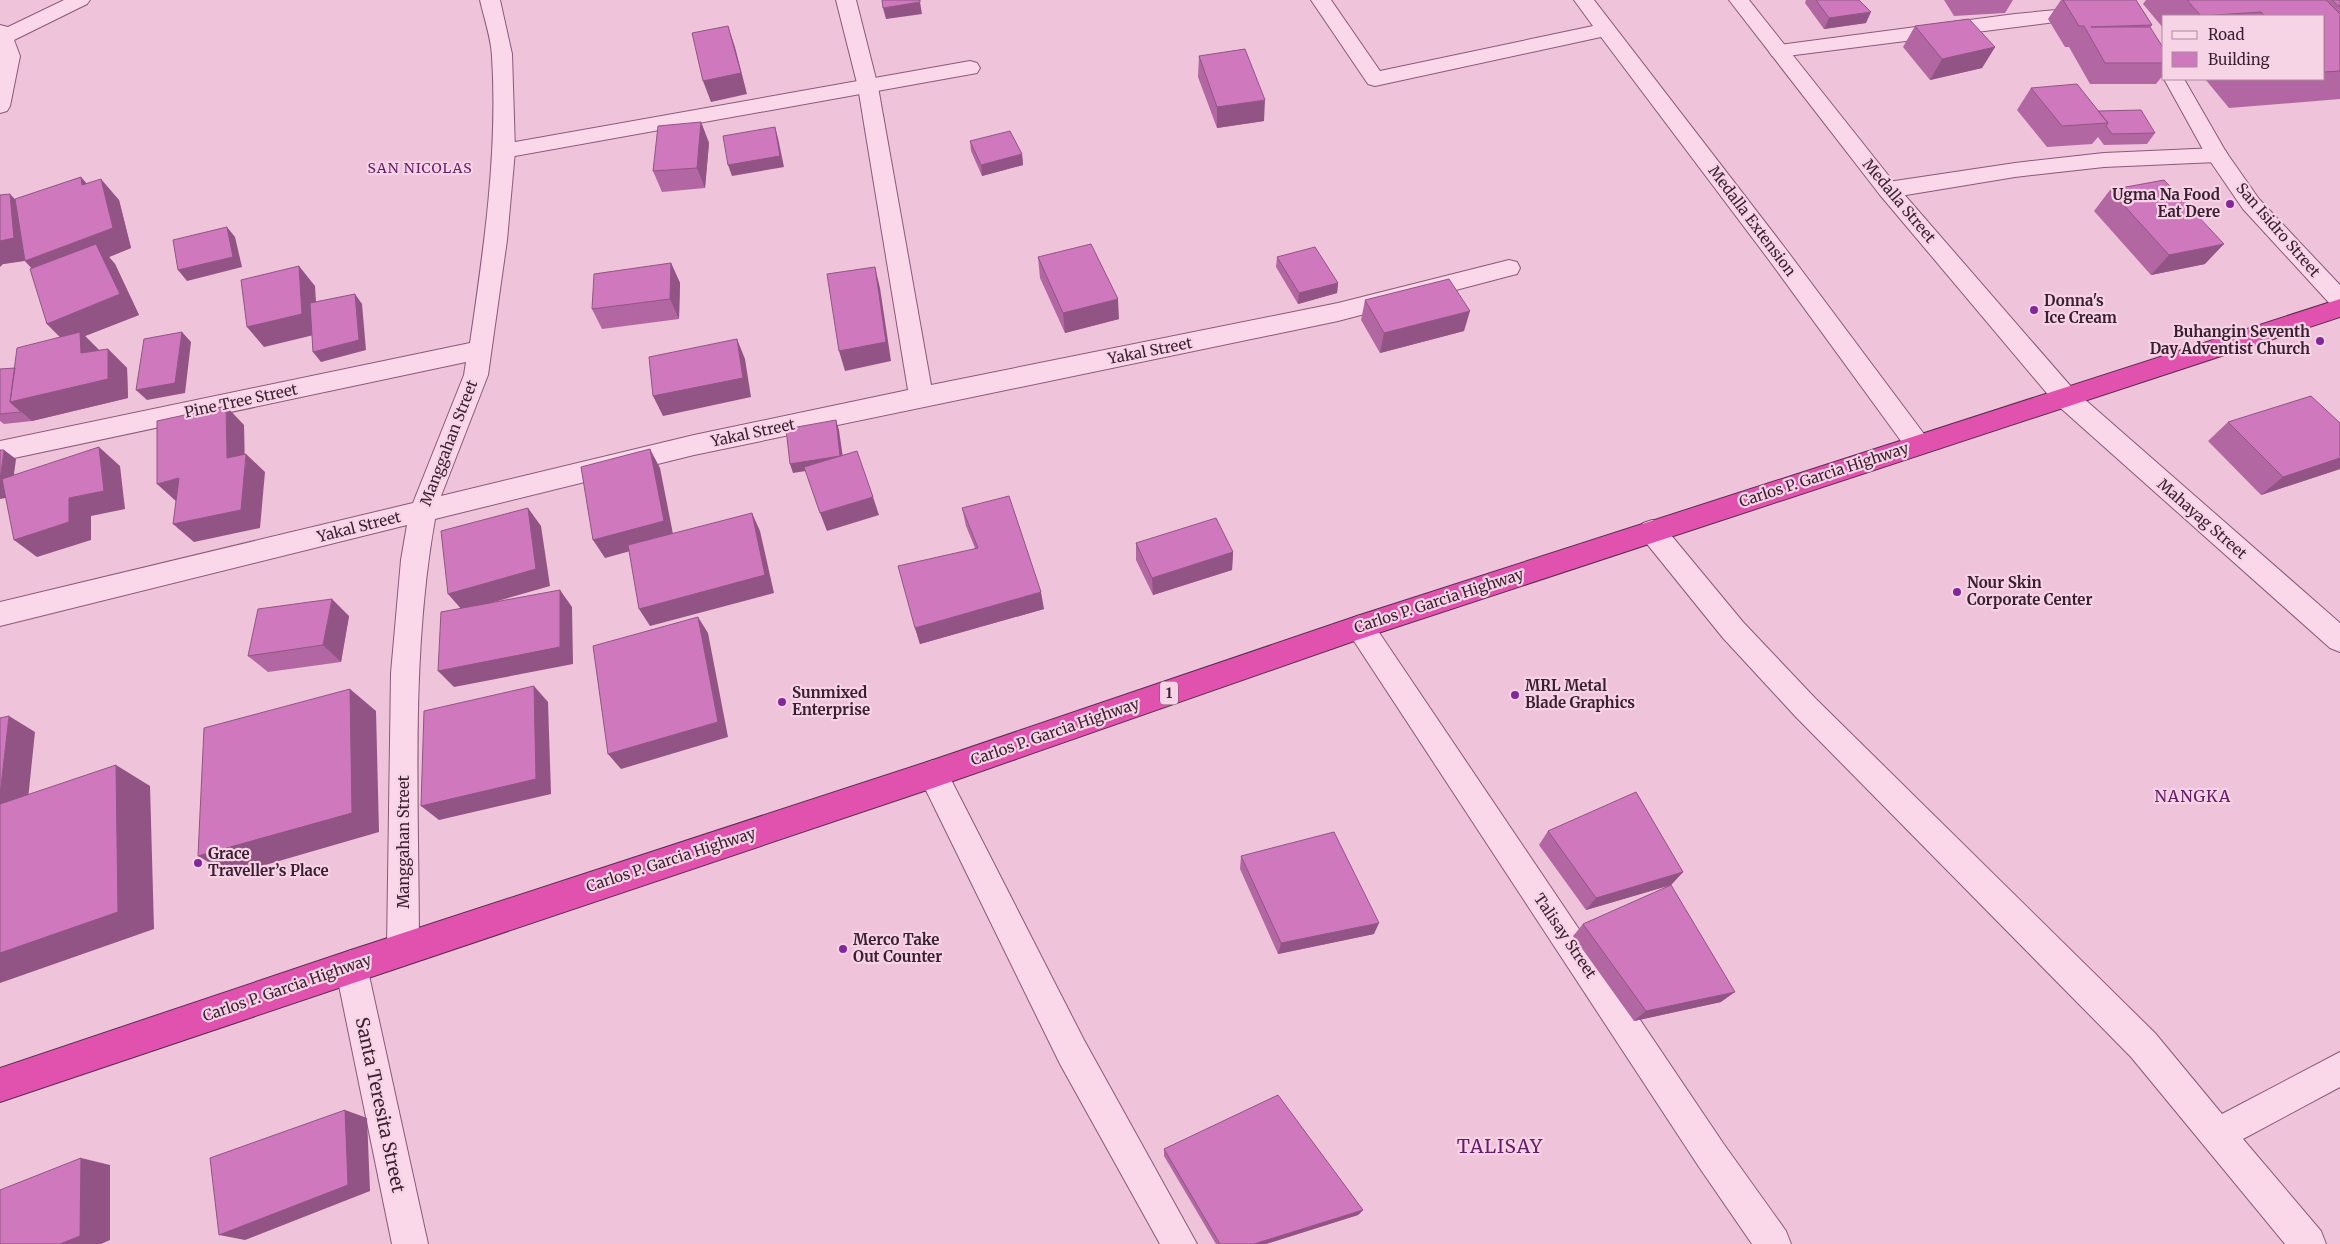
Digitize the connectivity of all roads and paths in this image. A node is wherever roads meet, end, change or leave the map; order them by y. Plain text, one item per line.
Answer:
1 (80, 0) edge
2 (490, 0) edge
3 (846, 0) edge
4 (1321, 0) edge
5 (1584, 0) edge
6 (1739, 0) edge
7 (2102, 12) edge
8 (1608, 30) junction
9 (2, 36) edge
10 (1779, 51) junction
11 (970, 68) dead end
12 (2175, 80) edge
13 (868, 86) junction
14 (0, 106) edge
15 (504, 150) junction
16 (2217, 156) junction
17 (1888, 190) junction
18 (1509, 268) dead end
19 (2340, 300) edge
20 (2340, 308) edge
21 (481, 350) junction
22 (921, 397) junction
23 (2066, 397) junction
24 (1918, 445) junction
25 (0, 452) edge
26 (423, 511) junction
27 (1652, 531) junction
28 (0, 614) edge
29 (1360, 627) junction
30 (2340, 640) edge
31 (933, 774) junction
32 (403, 948) junction
33 (351, 966) junction
34 (2340, 1069) edge
35 (0, 1086) edge
36 (2219, 1134) junction
37 (410, 1244) edge
38 (1179, 1244) edge
39 (1773, 1244) edge
40 (2308, 1244) edge

1 - 9 street
2 - 15 street, Manggahan Street
3 - 13 street
4 - 8 street
5 - 8 street, Medalla Extension
6 - 10 street, Medalla Street
7 - 10 street
8 - 24 street, Medalla Extension
9 - 14 street
10 - 17 street, Medalla Street
11 - 13 street
12 - 16 street, San Isidro Street
13 - 15 street
13 - 22 street
15 - 21 street, Manggahan Street
16 - 17 street
16 - 19 street, San Isidro Street
17 - 23 street, Medalla Street
18 - 22 street, Yakal Street
20 - 23 highway, Carlos P. Garcia Highway / 1
21 - 25 street, Pine Tree Street
21 - 26 street, Manggahan Street
22 - 26 street, Yakal Street
23 - 24 highway, Carlos P. Garcia Highway / 1
23 - 30 street, Mahayag Street
24 - 27 highway, Carlos P. Garcia Highway / 1
26 - 28 street, Yakal Street
26 - 32 street, Manggahan Street
27 - 29 highway, Carlos P. Garcia Highway / 1
27 - 36 street
29 - 31 highway, Carlos P. Garcia Highway / 1
29 - 39 street, Talisay Street
31 - 32 highway, Carlos P. Garcia Highway / 1
31 - 38 street
32 - 33 highway, Carlos P. Garcia Highway / 1
33 - 35 highway, Carlos P. Garcia Highway / 1
33 - 37 street, Santa Teresita Street
34 - 36 street
36 - 40 street

